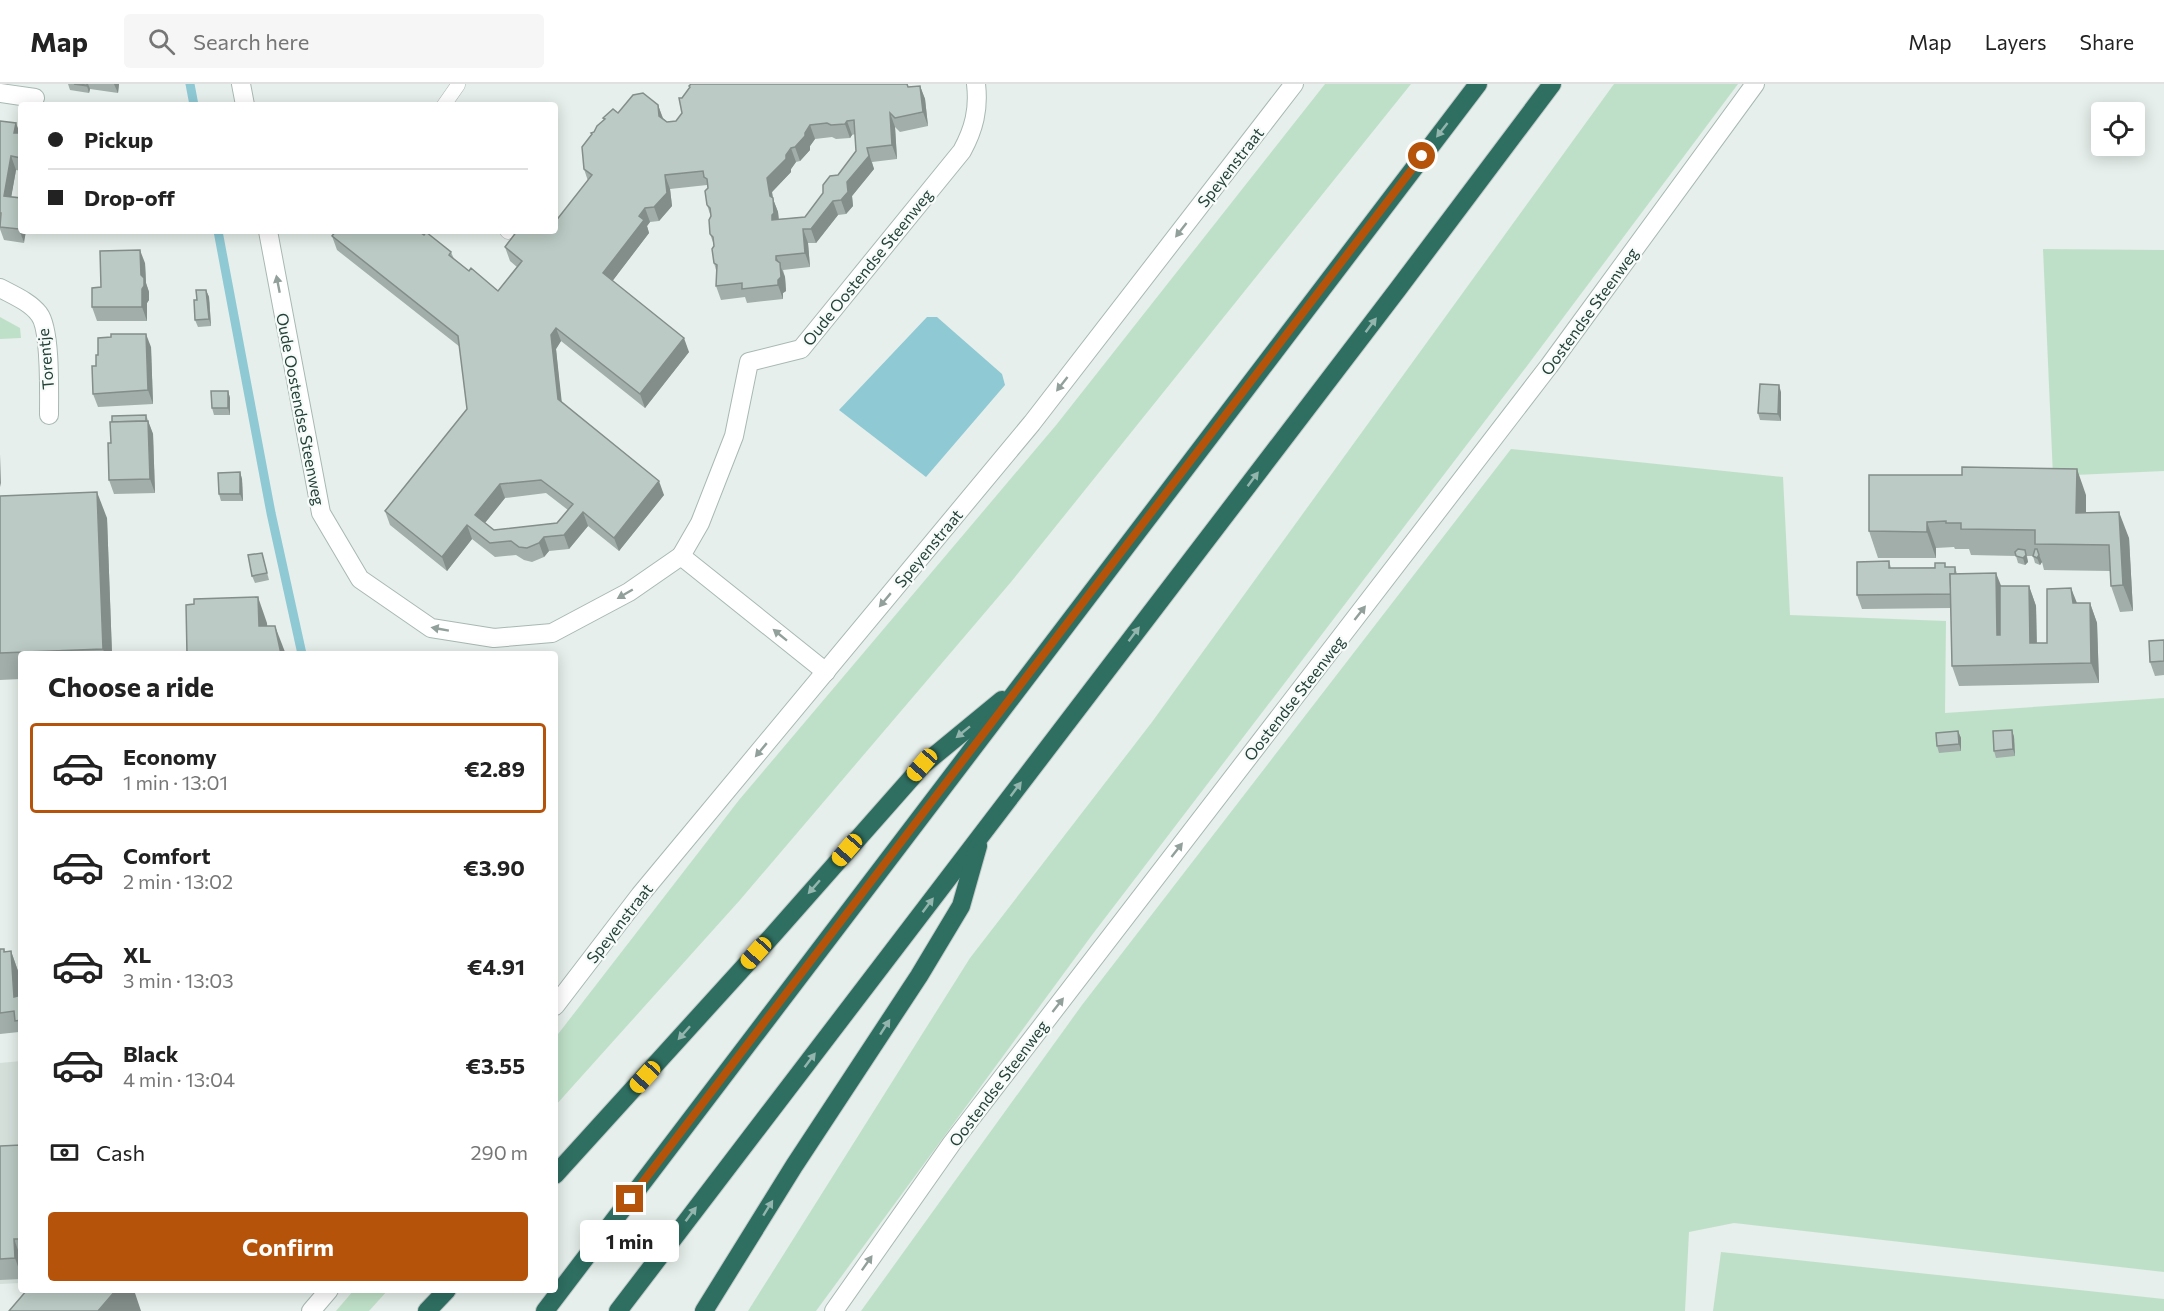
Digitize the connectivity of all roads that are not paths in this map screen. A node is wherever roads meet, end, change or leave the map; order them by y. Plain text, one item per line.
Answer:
1 (241, 84) edge
2 (976, 84) edge
3 (1294, 84) edge
4 (1478, 84) edge
5 (1552, 84) edge
6 (1755, 84) edge
7 (458, 85) edge
8 (0, 93) edge
9 (35, 98) dead end
10 (244, 102) edge
11 (446, 102) edge
12 (269, 234) edge
13 (0, 288) edge
14 (50, 415) dead end
15 (681, 556) junction
16 (826, 672) junction
17 (1025, 681) junction
18 (981, 836) junction
19 (558, 1002) edge
20 (558, 1172) edge
21 (326, 1293) edge
22 (444, 1293) edge
23 (311, 1311) edge
24 (427, 1311) edge
25 (545, 1311) edge
26 (618, 1311) edge
27 (704, 1311) edge
28 (834, 1311) edge

1 - 10 street
2 - 15 street, Oude Oostendse Steenweg
3 -> 16 street, Speyenstraat
4 -> 17 highway
18 -> 5 highway
28 -> 6 street, Oostendse Steenweg
7 - 11 lane
8 - 9 street
15 -> 12 street, Oude Oostendse Steenweg
13 - 14 street, Torentje
16 -> 15 street
16 -> 19 street, Speyenstraat
17 -> 20 highway
17 - 25 highway
26 -> 18 highway
27 -> 18 highway
21 - 23 street
22 - 24 highway

